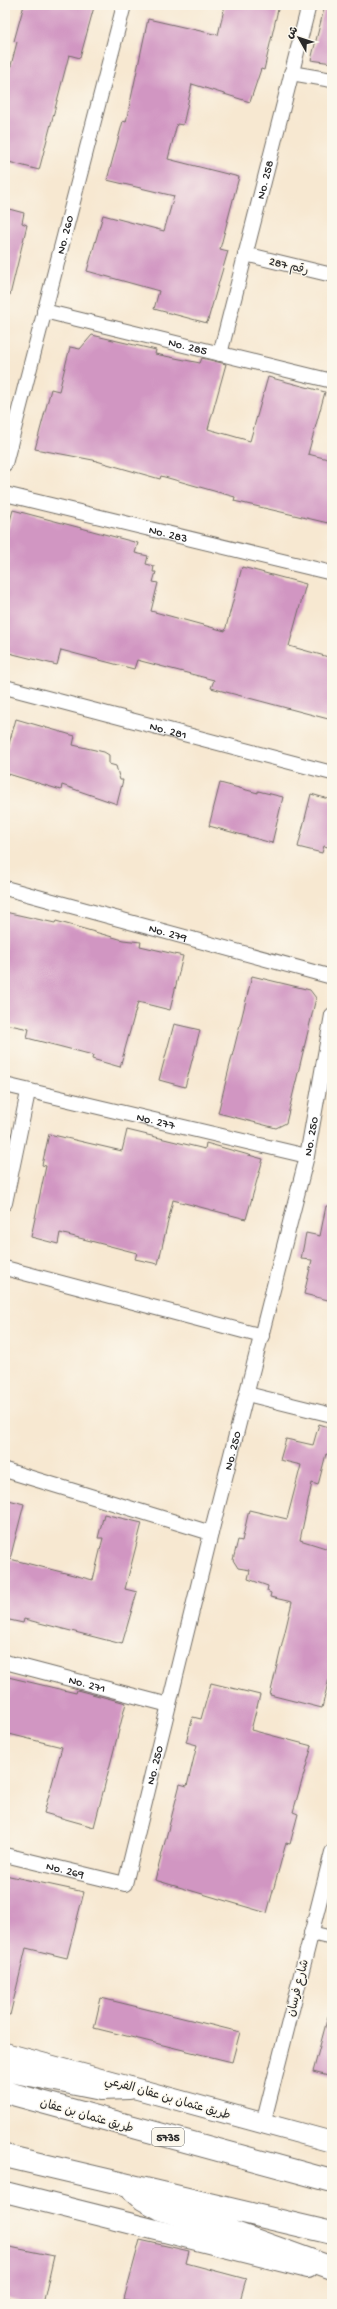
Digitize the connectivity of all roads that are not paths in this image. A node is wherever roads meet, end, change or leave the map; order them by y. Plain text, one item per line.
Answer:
1 (124, 5) edge
2 (309, 5) edge
3 (291, 73) junction
4 (332, 80) edge
5 (245, 254) junction
6 (332, 275) edge
7 (44, 311) junction
8 (220, 354) junction
9 (332, 381) edge
10 (5, 464) edge
11 (5, 494) edge
12 (332, 573) edge
13 (5, 687) edge
14 (332, 773) edge
15 (5, 888) edge
16 (332, 976) edge
17 (332, 1015) edge
18 (5, 1086) edge
19 (28, 1092) junction
20 (307, 1156) junction
21 (5, 1203) edge
22 (5, 1268) edge
23 (262, 1336) junction
24 (247, 1394) junction
25 (332, 1415) edge
26 (5, 1470) edge
27 (211, 1533) junction
28 (5, 1662) edge
29 (169, 1705) junction
30 (332, 1852) edge
31 (5, 1855) edge
32 (125, 1884) joint
33 (311, 1932) junction
34 (332, 1938) edge
35 (5, 2052) edge
36 (5, 2070) edge
37 (129, 2088) junction
38 (5, 2092) edge
39 (263, 2124) junction
40 (332, 2142) edge
41 (5, 2156) edge
42 (332, 2181) edge
43 (125, 2183) junction
44 (5, 2192) edge
45 (332, 2233) edge
46 (332, 2268) edge
47 (332, 2274) edge

1 - 7 street, No. 260
2 - 3 street, No. 258
3 - 4 street
3 - 5 street, No. 258
5 - 6 street, رقم 287
5 - 8 street, No. 258
7 - 8 street, No. 285
7 - 10 street, No. 260
8 - 9 street, No. 285
11 - 12 street, No. 283
13 - 14 street, No. 281
15 - 16 street, No. 279
17 - 20 street, No. 250
18 - 19 street, No. 277
19 - 20 street, No. 277
19 - 21 street
20 - 23 street, No. 250
22 - 23 street
23 - 24 street, No. 250
24 - 25 street
24 - 27 street, No. 250
26 - 27 street
27 - 29 street, No. 250
28 - 29 street, No. 271
29 - 32 street, No. 250
30 - 33 street, شارع فرسان
31 - 32 street, No. 269
33 - 34 street
33 - 39 street, شارع فرسان
35 - 37 main road, طريق عثمان بن عفان الفرعي
36 - 37 main road
37 - 39 main road, طريق عثمان بن عفان الفرعي
38 - 42 main road, طريق عثمان بن عفان / 5735
39 - 40 main road, طريق عثمان بن عفان الفرعي
41 - 43 main road
43 - 45 main road
43 - 46 main road
44 - 47 main road

